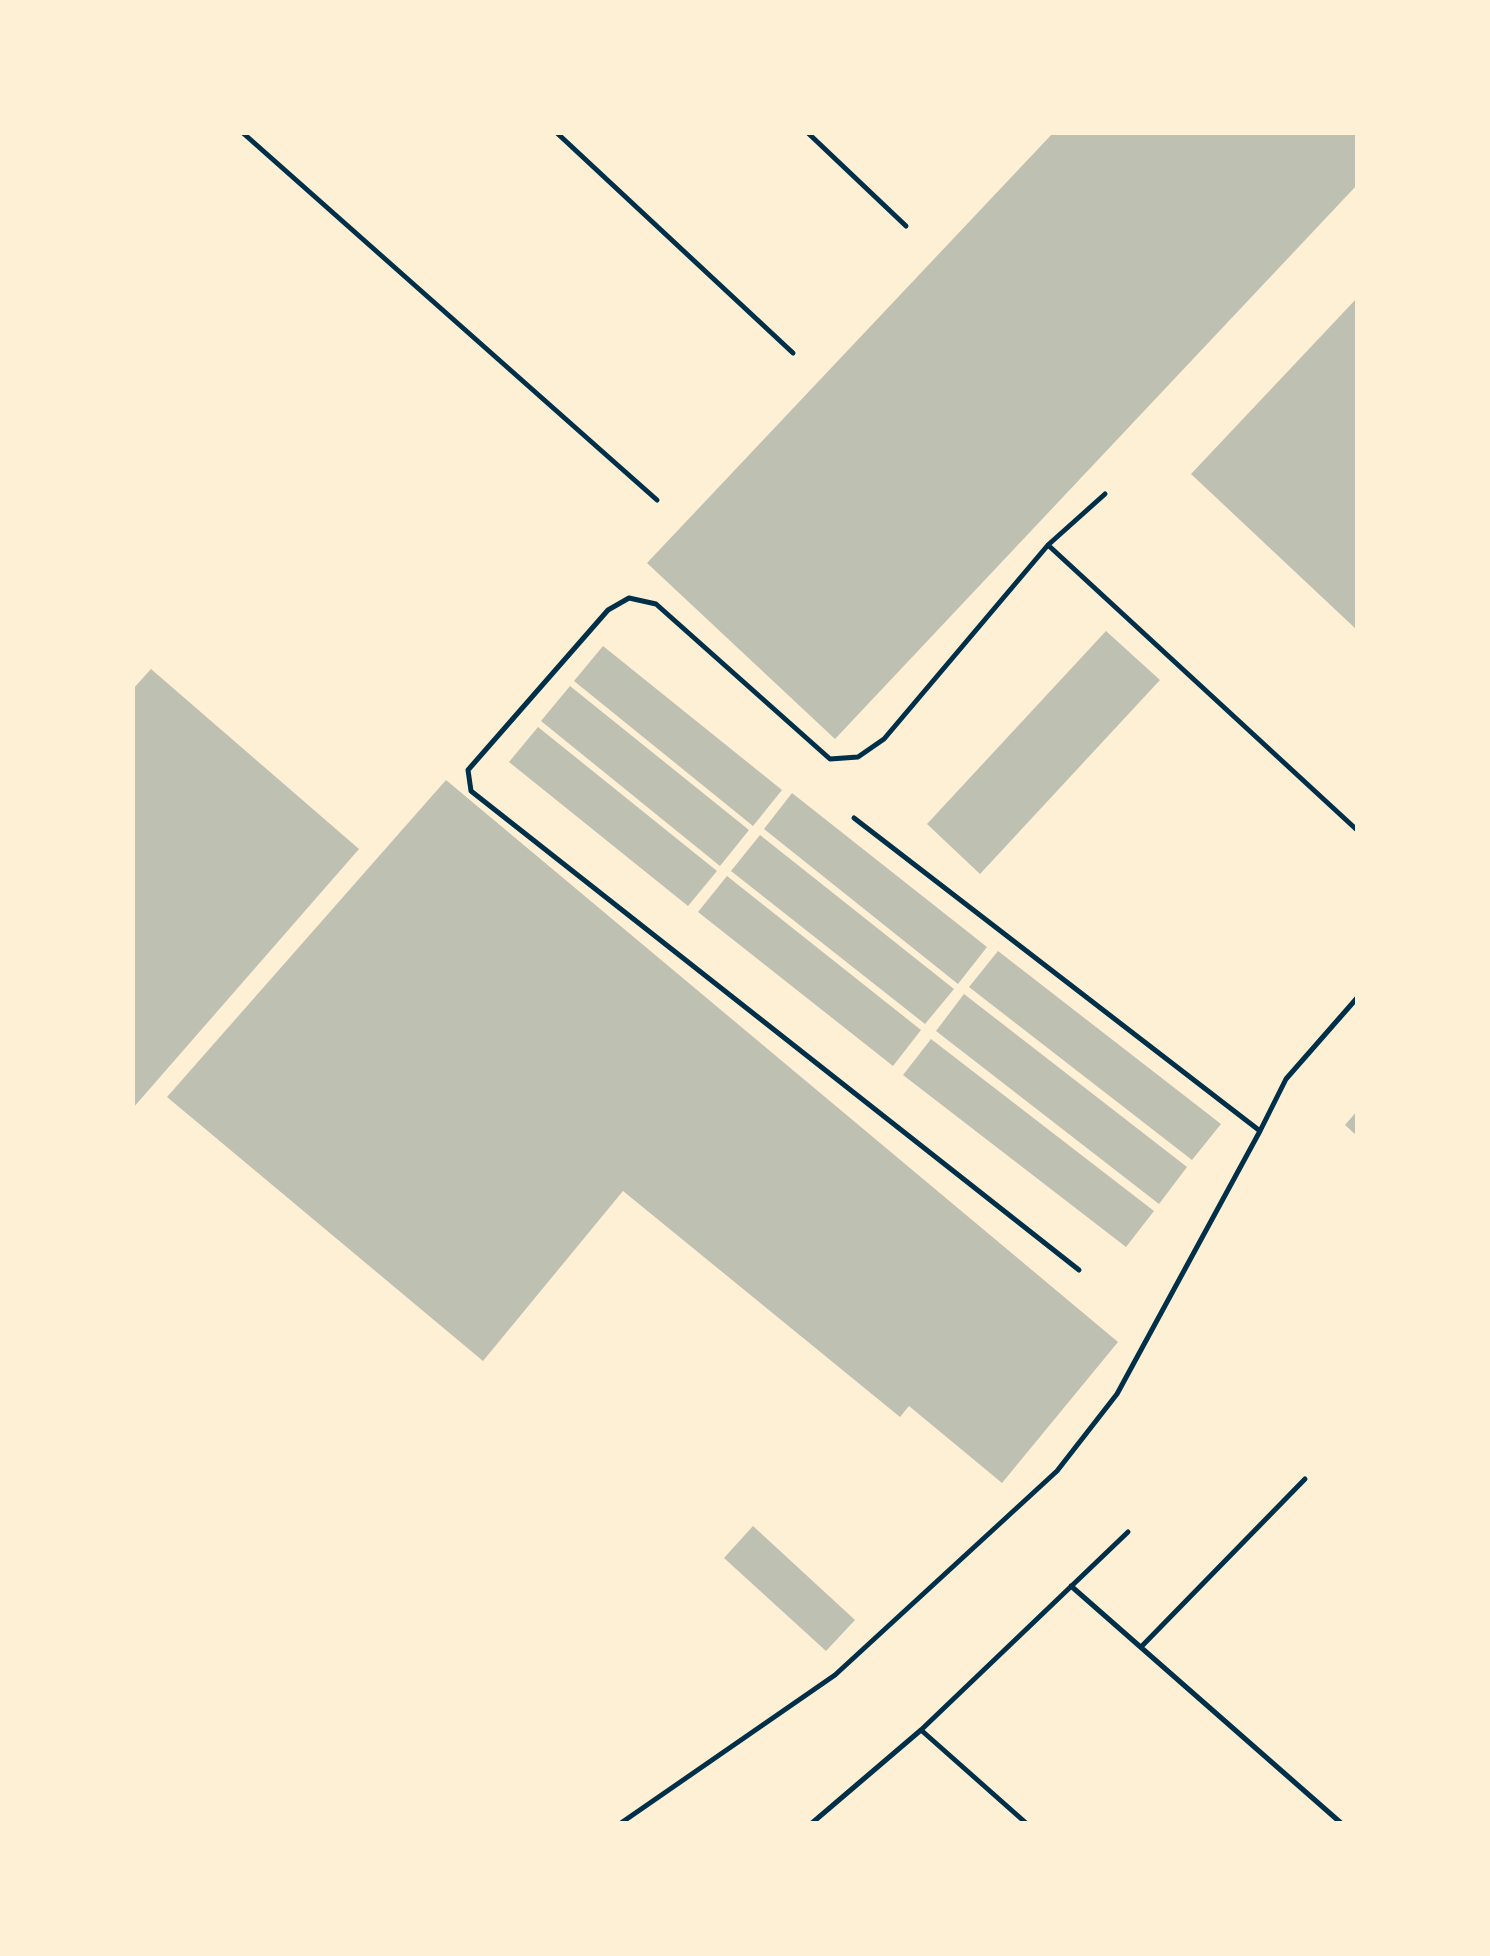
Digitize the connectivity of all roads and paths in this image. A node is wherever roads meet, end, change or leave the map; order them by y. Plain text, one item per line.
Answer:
1 (243, 133) edge
2 (557, 133) edge
3 (808, 133) edge
4 (906, 226) dead end
5 (793, 353) dead end
6 (1105, 494) dead end
7 (657, 500) dead end
8 (1048, 545) junction
9 (854, 818) dead end
10 (1357, 830) edge
11 (1357, 998) edge
12 (1260, 1131) junction
13 (1079, 1270) dead end
14 (1305, 1479) dead end
15 (1128, 1532) dead end
16 (1071, 1586) junction
17 (1141, 1647) junction
18 (921, 1730) junction
19 (621, 1823) edge
20 (812, 1823) edge
21 (1026, 1823) edge
22 (1341, 1823) edge

1 - 7 lane
2 - 5 lane
3 - 4 lane
6 - 8 lane
8 - 10 lane
8 - 13 lane
9 - 12 lane
11 - 12 lane
12 - 19 lane
14 - 17 lane
15 - 16 lane
16 - 17 lane
16 - 18 lane
17 - 22 lane
18 - 20 lane
18 - 21 lane

